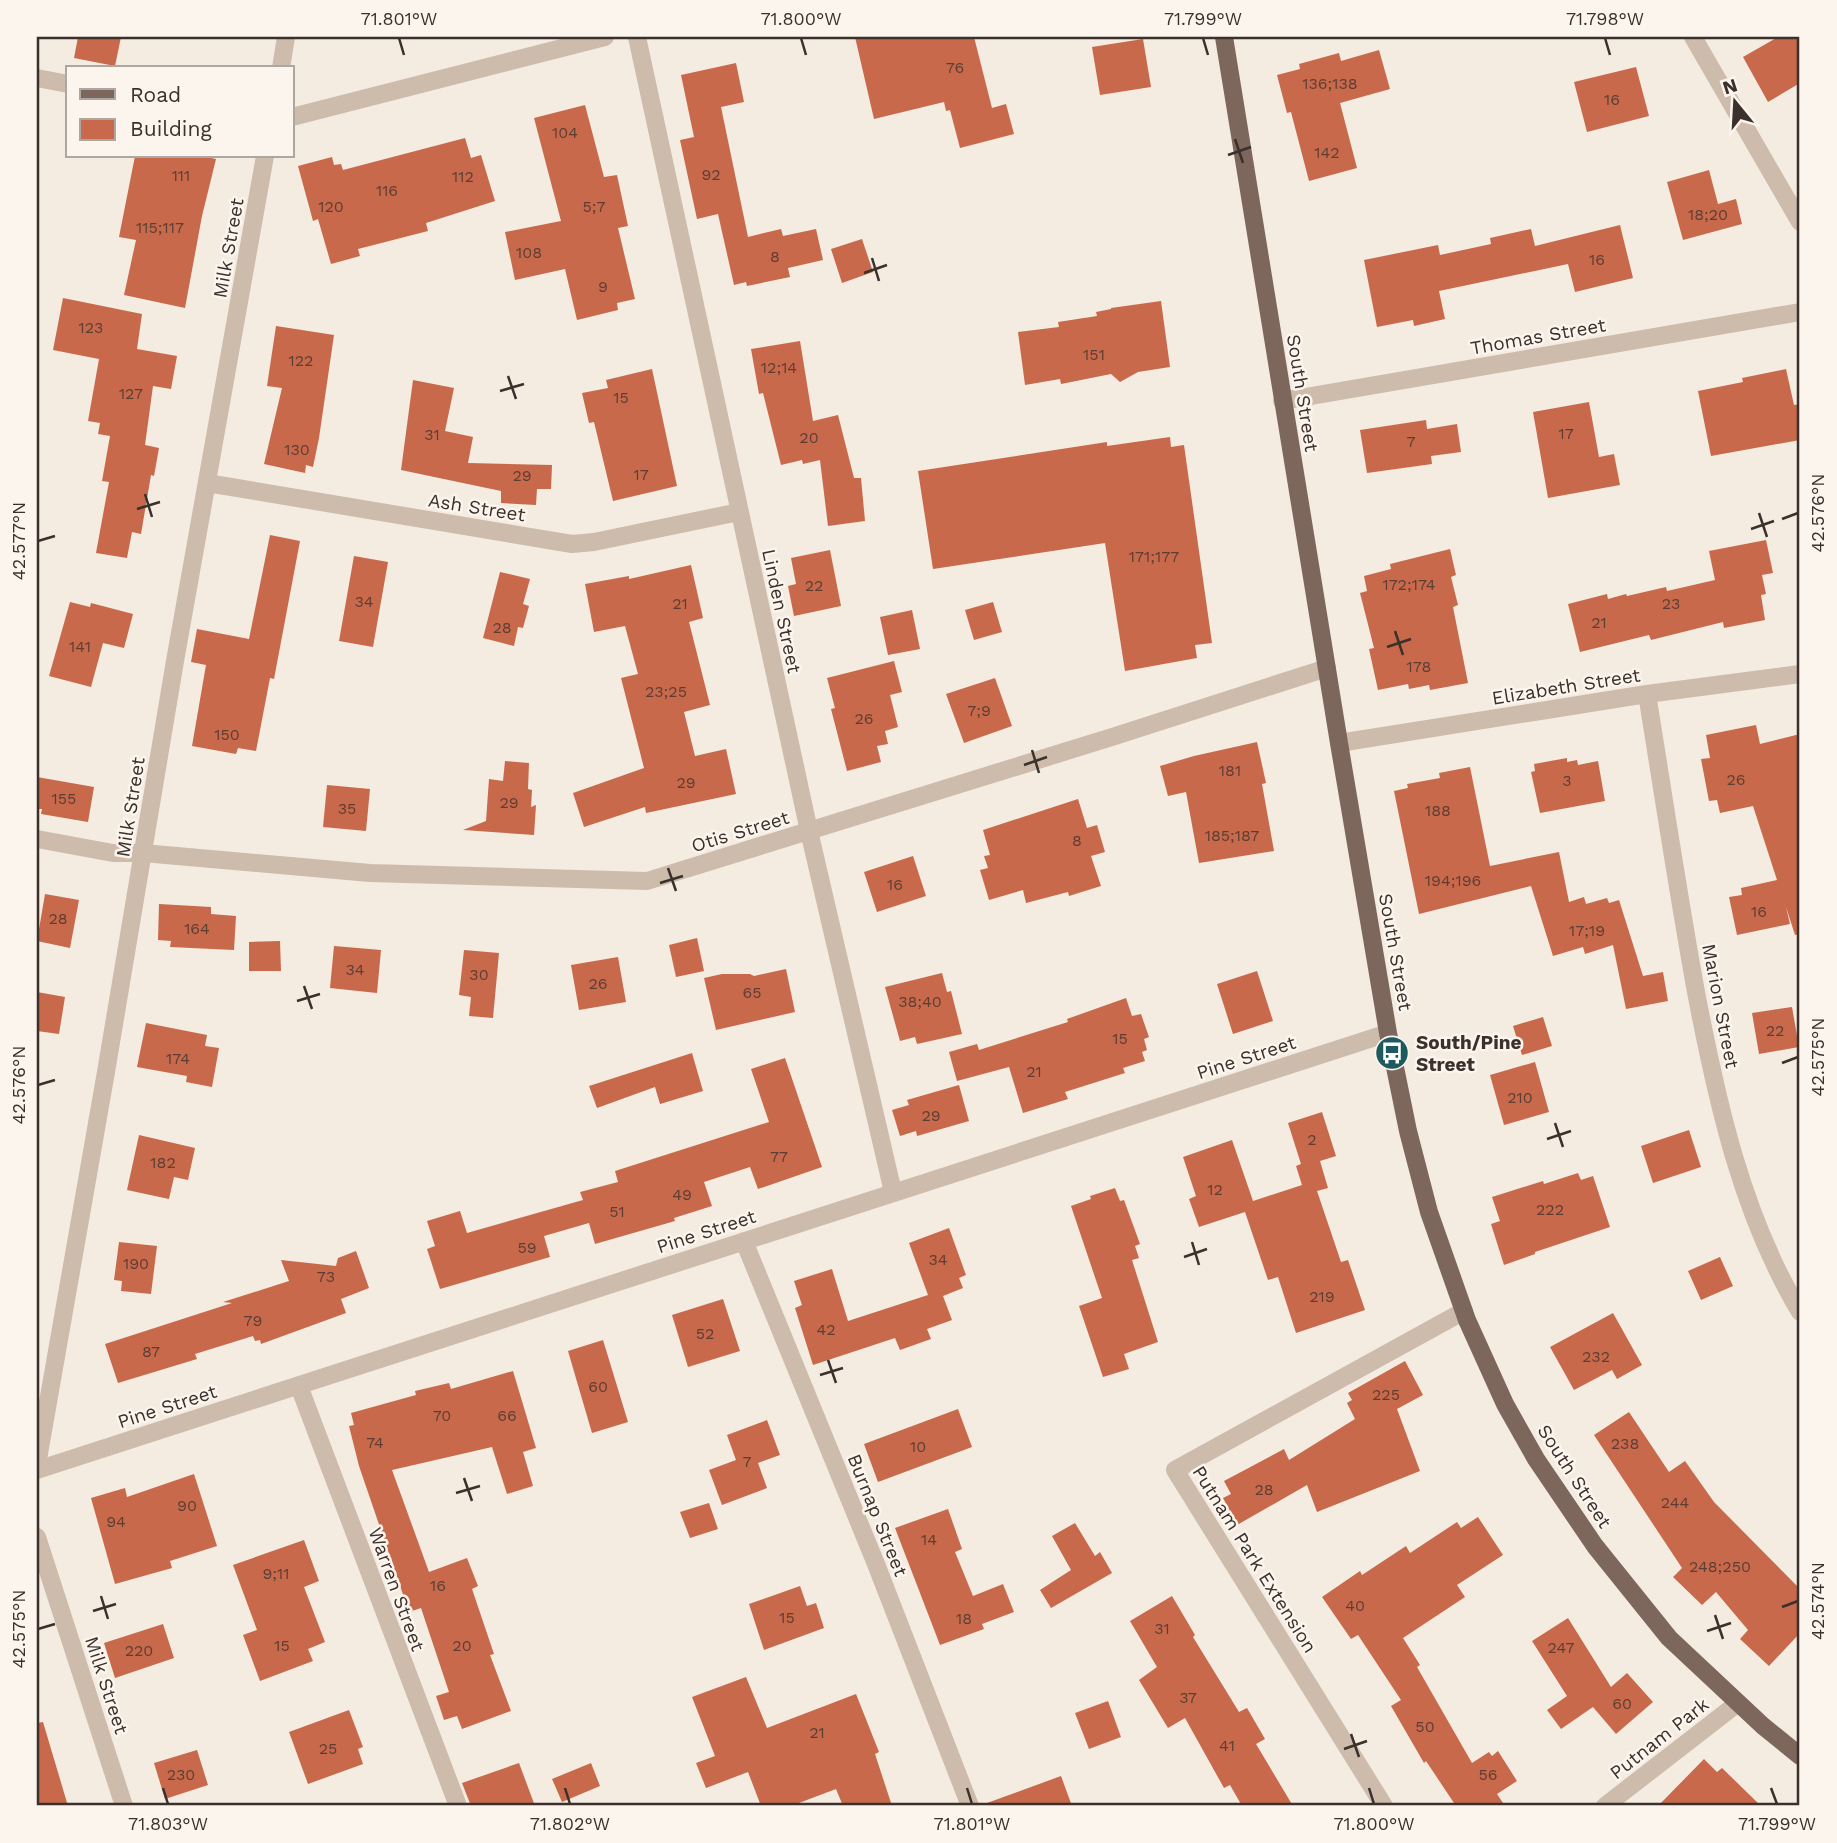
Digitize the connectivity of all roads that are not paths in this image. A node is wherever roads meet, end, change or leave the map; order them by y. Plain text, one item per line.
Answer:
1 (286, 37) edge
2 (605, 37) edge
3 (637, 37) edge
4 (1224, 37) edge
5 (1693, 37) edge
6 (281, 66) edge
7 (37, 78) edge
8 (66, 84) edge
9 (294, 116) edge
10 (265, 158) edge
11 (1800, 222) edge
12 (1800, 312) edge
13 (1282, 401) junction
14 (207, 483) junction
15 (739, 512) junction
16 (1327, 668) junction
17 (1800, 674) edge
18 (1647, 694) junction
19 (1339, 743) junction
20 (809, 831) junction
21 (37, 839) edge
22 (143, 853) junction
23 (1388, 1033) junction
24 (893, 1192) junction
25 (744, 1241) junction
26 (1464, 1311) junction
27 (1800, 1312) edge
28 (299, 1385) junction
29 (37, 1468) edge
30 (37, 1537) edge
31 (1738, 1703) junction
32 (1800, 1756) edge
33 (124, 1806) edge
34 (457, 1806) edge
35 (970, 1806) edge
36 (1384, 1806) edge
37 (1605, 1806) edge

1 - 6 street
2 - 9 street
3 - 15 street, Linden Street
4 - 13 main road, South Street
5 - 11 street
7 - 8 street
10 - 14 street, Milk Street
12 - 13 street, Thomas Street
13 - 16 main road, South Street
14 - 15 street, Ash Street
14 - 22 street, Milk Street
15 - 20 street, Linden Street
16 - 19 main road, South Street
16 - 20 street, Otis Street
17 - 18 street, Elizabeth Street
18 - 19 street, Elizabeth Street
18 - 27 street, Marion Street
19 - 23 main road, South Street
20 - 22 street, Otis Street
20 - 24 street, Linden Street
21 - 22 street, Otis Street
22 - 29 street, Milk Street
23 - 24 street, Pine Street
23 - 26 main road, South Street
24 - 25 street, Pine Street
25 - 28 street, Pine Street
25 - 35 street, Burnap Street
26 - 31 main road, South Street
26 - 36 street, Putnam Park Extension
28 - 29 street, Pine Street
28 - 34 street, Warren Street
30 - 33 street, Milk Street
31 - 32 main road, South Street
31 - 37 street, Putnam Park

